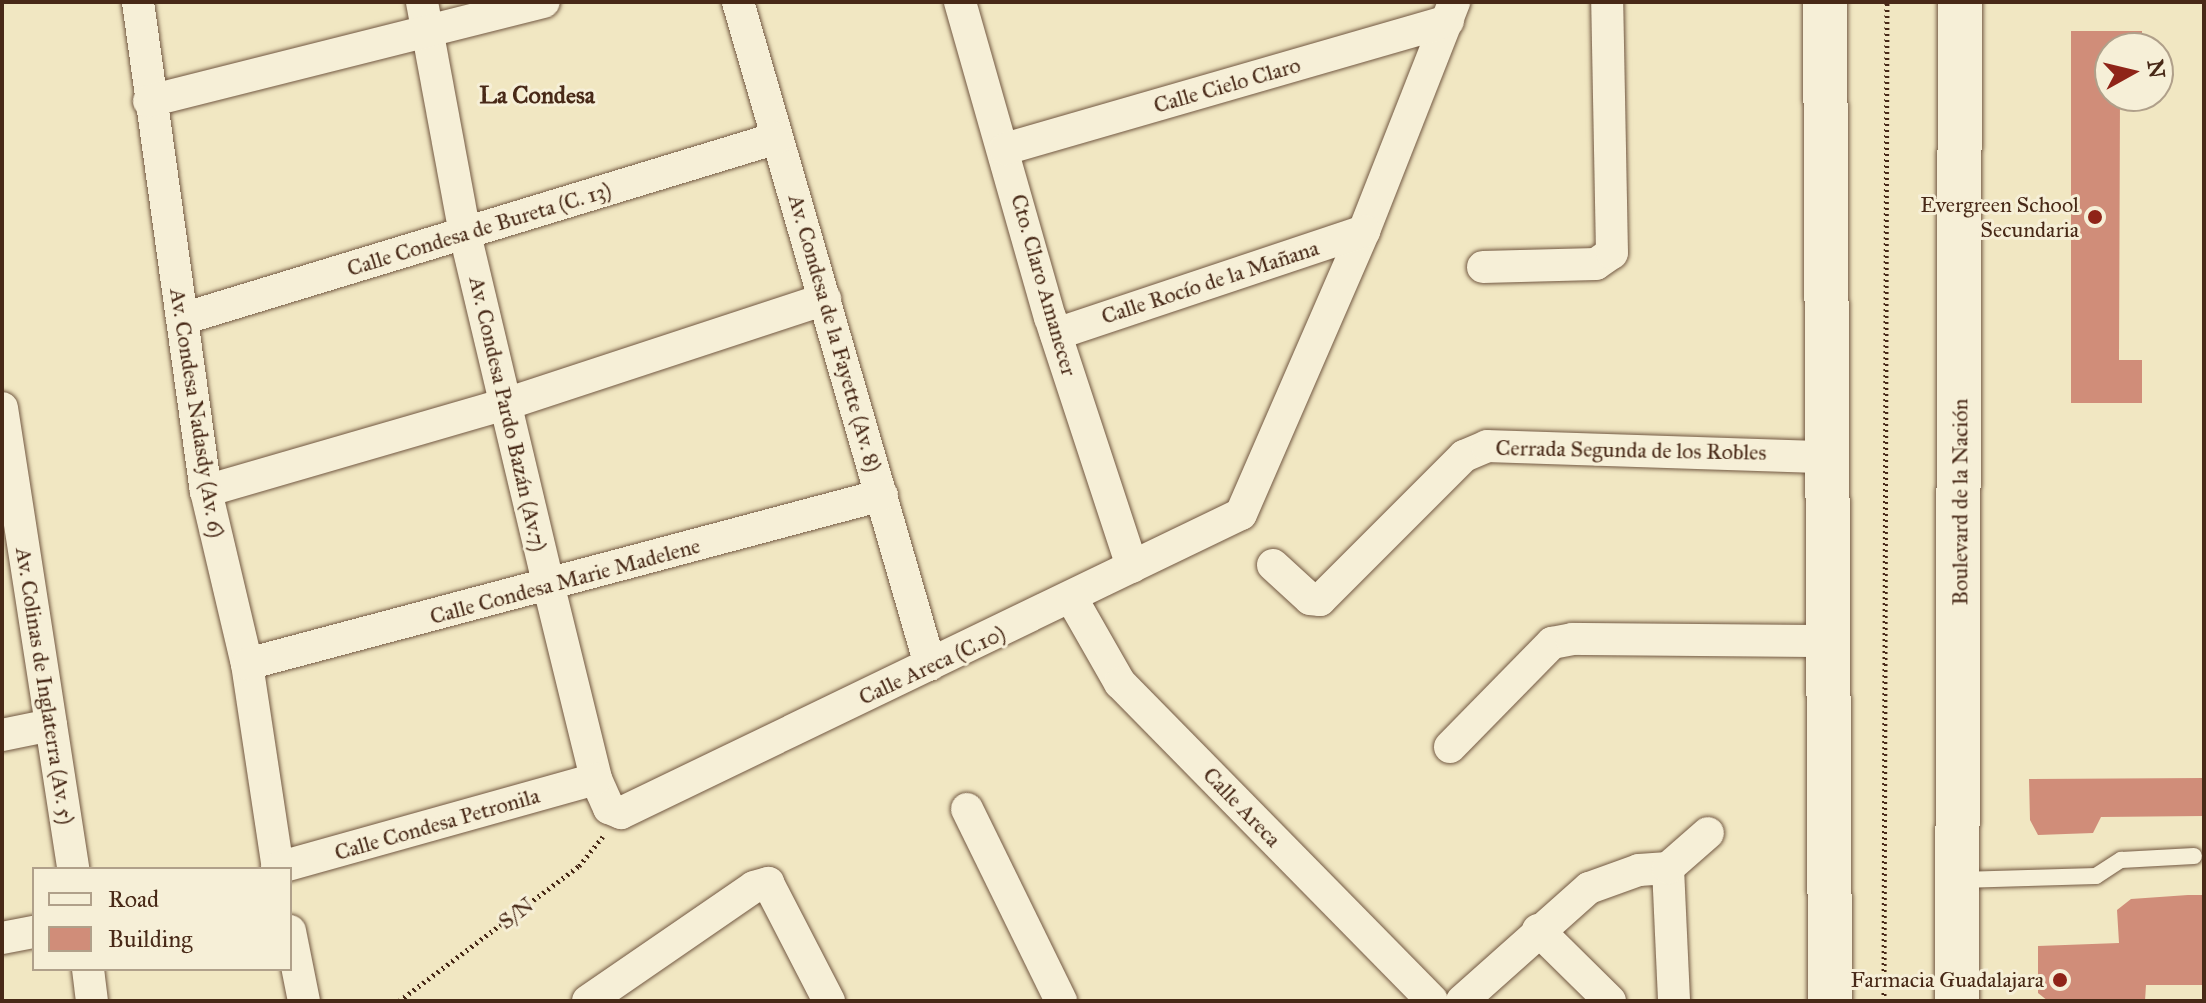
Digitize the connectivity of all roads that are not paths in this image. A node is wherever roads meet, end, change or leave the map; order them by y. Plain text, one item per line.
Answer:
1 (138, 2) edge
2 (422, 2) edge
3 (544, 2) edge
4 (738, 2) edge
5 (960, 2) edge
6 (1607, 2) edge
7 (1825, 2) edge
8 (1960, 2) edge
9 (1451, 12) edge
10 (429, 34) junction
11 (149, 101) junction
12 (777, 138) junction
13 (1005, 149) junction
14 (1364, 231) junction
15 (465, 234) junction
16 (1483, 267) dead end
17 (825, 299) junction
18 (182, 319) junction
19 (1056, 334) junction
20 (506, 404) junction
21 (2, 408) edge
22 (1825, 457) junction
23 (206, 491) junction
24 (882, 495) junction
25 (12, 544) edge
26 (1273, 565) dead end
27 (1132, 567) junction
28 (549, 587) junction
29 (1072, 599) junction
30 (1826, 641) junction
31 (247, 664) junction
32 (930, 665) junction
33 (51, 725) junction
34 (2, 735) edge
35 (1450, 747) dead end
36 (596, 779) junction
37 (967, 809) dead end
38 (621, 813) joint
39 (1708, 833) dead end
40 (2194, 856) dead end
41 (73, 867) edge
42 (278, 867) edge
43 (285, 867) edge
44 (1668, 868) junction
45 (1960, 880) junction
46 (1830, 922) junction
47 (1538, 930) junction
48 (32, 932) edge
49 (2, 938) edge
50 (292, 941) edge
51 (88, 971) edge
52 (92, 1001) edge
53 (304, 1001) edge
54 (588, 1001) edge
55 (829, 1001) edge
56 (1061, 1001) edge
57 (1432, 1001) edge
58 (1462, 1001) edge
59 (1610, 1001) edge
60 (1674, 1001) edge
61 (1830, 1001) edge
62 (1838, 1001) edge
63 (1957, 1001) edge

1 - 11 street, Av. Condesa Nadasdy (Av. 6)
2 - 10 street, Av. Condesa Pardo Bazán (Av.7)
3 - 10 street
4 - 12 street, Av. Condesa de la Fayette (Av. 8)
5 - 13 street, Cto. Claro Amanecer
6 - 16 street
7 - 22 main road
8 - 45 main road, Boulevard de la Nación
9 - 13 street, Calle Cielo Claro
9 - 14 street
10 - 11 street
10 - 15 street, Av. Condesa Pardo Bazán (Av.7)
11 - 18 street, Av. Condesa Nadasdy (Av. 6)
12 - 15 street, Calle Condesa de Bureta (C. 13)
12 - 17 street, Av. Condesa de la Fayette (Av. 8)
13 - 19 street, Cto. Claro Amanecer
14 - 19 street, Calle Rocío de la Mañana
14 - 27 street, Calle Areca (C.10)
15 - 18 street, Calle Condesa de Bureta (C. 13)
15 - 20 street, Av. Condesa Pardo Bazán (Av.7)
17 - 20 street
17 - 24 street, Av. Condesa de la Fayette (Av. 8)
18 - 23 street, Av. Condesa Nadasdy (Av. 6)
19 - 27 street, Cto. Claro Amanecer
20 - 23 street
20 - 28 street, Av. Condesa Pardo Bazán (Av.7)
21 - 25 street, Av. Colinas de Inglaterra (Av. 5)
22 - 26 street, Cerrada Segunda de los Robles
22 - 30 main road
23 - 31 street, Av. Condesa Nadasdy (Av. 6)
24 - 28 street, Calle Condesa Marie Madelene
24 - 32 street, Av. Condesa de la Fayette (Av. 8)
25 - 33 street, Av. Colinas de Inglaterra (Av. 5)
27 - 29 street, Calle Areca (C.10)
28 - 31 street, Calle Condesa Marie Madelene
28 - 36 street, Av. Condesa Pardo Bazán (Av.7)
29 - 32 street, Calle Areca (C.10)
29 - 57 street, Calle Areca
30 - 35 street
30 - 46 main road
31 - 42 street, Av. Condesa Nadasdy (Av. 6)
32 - 38 street, Calle Areca (C.10)
33 - 34 street
33 - 41 street, Av. Colinas de Inglaterra (Av. 5)
36 - 38 street, Av. Condesa Pardo Bazán (Av.7)
36 - 43 street, Calle Condesa Petronila
37 - 56 street
39 - 44 street
40 - 45 lane
44 - 47 street
44 - 60 street
45 - 63 main road, Boulevard de la Nación
46 - 61 main road
46 - 62 main road
47 - 58 street
47 - 59 street
48 - 49 street
50 - 53 street
51 - 52 street
54 - 55 street

